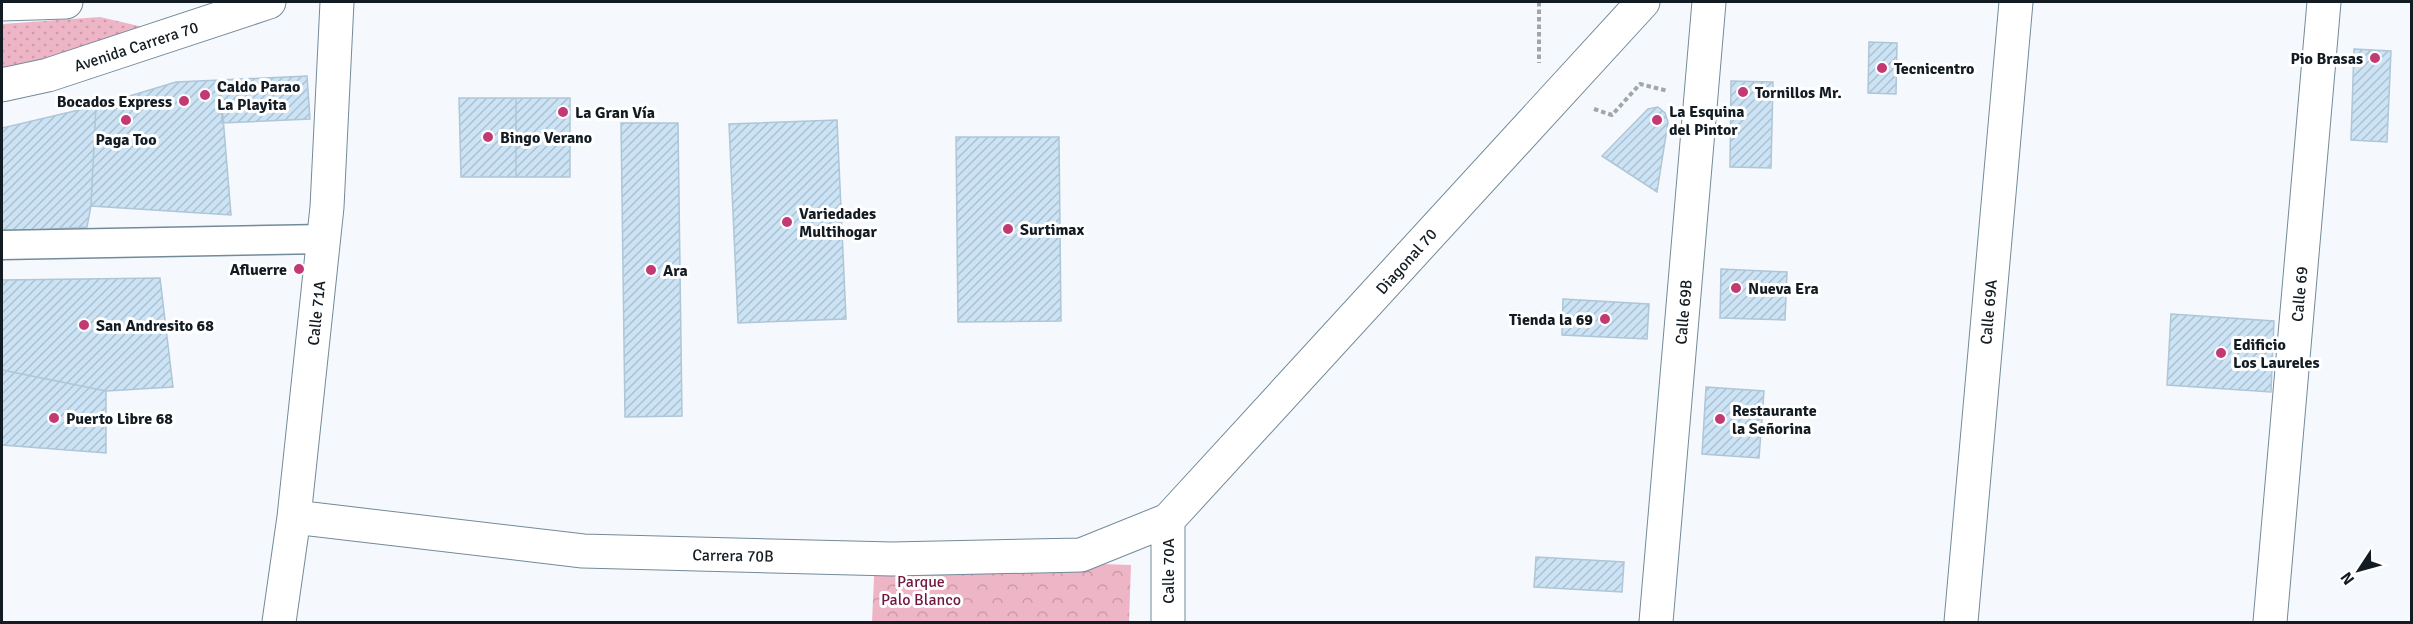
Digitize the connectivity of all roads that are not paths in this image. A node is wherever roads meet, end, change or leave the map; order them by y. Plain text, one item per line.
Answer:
1 (66, 2) edge
2 (269, 2) edge
3 (337, 2) edge
4 (1643, 2) edge
5 (1709, 2) edge
6 (2016, 2) edge
7 (2324, 2) edge
8 (2, 4) edge
9 (2, 85) edge
10 (324, 239) junction
11 (2, 245) edge
12 (294, 517) junction
13 (1168, 520) junction
14 (279, 622) edge
15 (1168, 622) edge
16 (1656, 622) edge
17 (1960, 622) edge
18 (2270, 622) edge

1 - 8 street
2 - 9 street, Avenida Carrera 70
3 - 10 street, Calle 71A
4 - 13 street, Diagonal 70
5 - 16 street, Calle 69B
6 - 17 street, Calle 69A
7 - 18 street, Calle 69
10 - 11 street
10 - 12 street, Calle 71A
12 - 13 street, Carrera 70B
12 - 14 street, Calle 71A
13 - 15 street, Calle 70A

